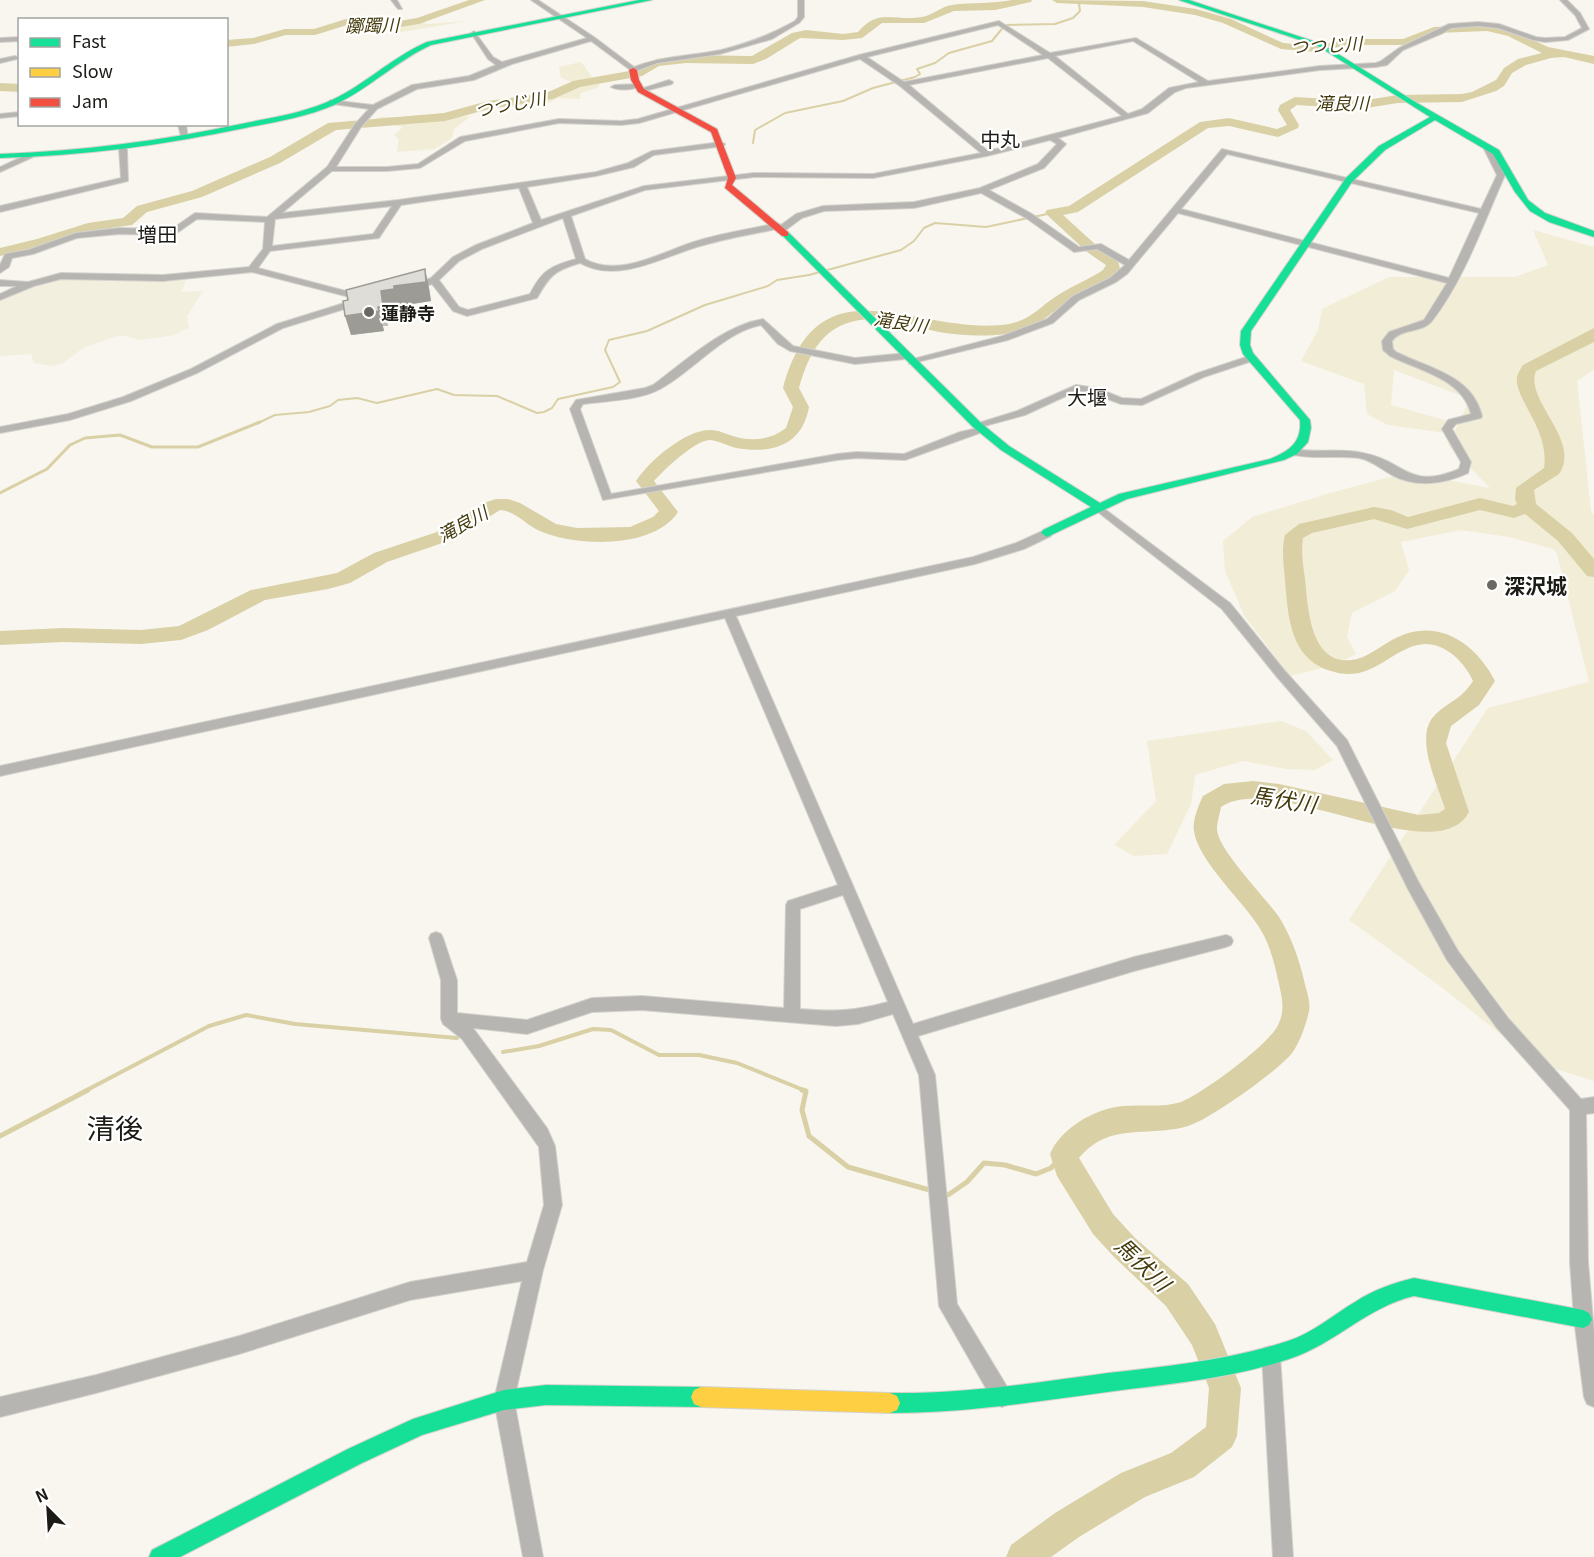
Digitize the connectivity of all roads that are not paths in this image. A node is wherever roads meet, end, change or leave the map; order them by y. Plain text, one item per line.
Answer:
1 (394, 0) edge
2 (534, 0) edge
3 (649, 0) edge
4 (801, 0) edge
5 (1182, 0) edge
6 (1563, 0) edge
7 (400, 8) dead end
8 (562, 17) junction
9 (474, 33) junction
10 (592, 38) junction
11 (18, 39) edge
12 (0, 40) edge
13 (861, 56) junction
14 (1050, 56) junction
15 (15, 58) dead end
16 (0, 61) edge
17 (1349, 63) junction
18 (502, 65) junction
19 (636, 79) junction
20 (669, 82) dead end
21 (1206, 83) junction
22 (903, 84) junction
23 (615, 87) dead end
24 (333, 102) junction
25 (374, 107) junction
26 (675, 110) junction
27 (18, 114) edge
28 (0, 116) edge
29 (1128, 117) junction
30 (1434, 118) junction
31 (228, 124) edge
32 (218, 126) edge
33 (184, 131) edge
34 (1052, 138) junction
35 (721, 144) junction
36 (1487, 147) junction
37 (123, 149) junction
38 (987, 154) junction
39 (0, 156) edge
40 (29, 157) junction
41 (330, 169) junction
42 (0, 170) edge
43 (732, 178) junction
44 (1349, 180) junction
45 (522, 185) junction
46 (982, 190) junction
47 (398, 203) junction
48 (0, 209) edge
49 (1175, 210) junction
50 (1484, 212) junction
51 (566, 214) junction
52 (271, 218) junction
53 (538, 224) junction
54 (779, 228) junction
55 (1594, 234) edge
56 (1305, 243) junction
57 (267, 249) junction
58 (581, 260) junction
59 (1130, 264) junction
60 (0, 270) edge
61 (252, 270) junction
62 (434, 280) junction
63 (1452, 282) junction
64 (0, 283) edge
65 (31, 284) junction
66 (399, 291) edge
67 (0, 297) edge
68 (376, 297) edge
69 (365, 300) junction
70 (1252, 358) junction
71 (909, 359) junction
72 (980, 428) junction
73 (0, 430) edge
74 (1293, 452) junction
75 (1098, 507) junction
76 (728, 612) junction
77 (0, 771) edge
78 (847, 888) junction
79 (436, 938) dead end
80 (1226, 941) dead end
81 (897, 1006) junction
82 (792, 1016) junction
83 (449, 1019) junction
84 (908, 1032) junction
85 (1586, 1106) edge
86 (534, 1270) junction
87 (1583, 1319) junction
88 (1271, 1355) junction
89 (1002, 1397) junction
90 (1594, 1398) edge
91 (504, 1400) junction
92 (0, 1407) edge
93 (159, 1557) edge
94 (533, 1557) edge
95 (1283, 1557) edge

1 - 7 street
2 - 8 street
3 - 8 street
4 - 19 street
5 - 17 street
6 - 17 street
8 - 9 street
8 - 10 street
9 - 18 street
9 - 24 street
10 - 18 street
10 - 19 street
11 - 12 street
13 - 14 street
13 - 22 street
13 - 26 street
14 - 21 street
14 - 22 street
14 - 29 street
15 - 16 street
17 - 21 street
17 - 30 street
18 - 25 street
19 - 20 street
19 - 23 street
19 - 26 street
21 - 29 street
22 - 38 street
24 - 25 street
24 - 31 street
25 - 41 street
26 - 35 street
26 - 41 street
27 - 28 street
29 - 34 street
30 - 36 street
30 - 44 street
32 - 33 street
33 - 37 street
34 - 38 street
34 - 46 street
35 - 43 street
35 - 45 street
36 - 50 street
36 - 55 street
37 - 40 street
37 - 48 street
38 - 43 street
39 - 40 street
40 - 42 street
41 - 52 street
43 - 51 street
43 - 54 street
44 - 49 street
44 - 50 street
44 - 56 street
45 - 47 street
45 - 53 street
46 - 54 street
46 - 59 street
47 - 52 street
47 - 57 street
49 - 56 street
49 - 59 street
50 - 63 street
51 - 53 street
51 - 58 street
52 - 57 street
52 - 60 street
53 - 62 street
54 - 58 street
54 - 71 street
56 - 63 street
56 - 70 street
57 - 61 street
58 - 62 street
59 - 71 street
61 - 65 street
61 - 69 street
62 - 66 street
63 - 74 street
64 - 65 street
65 - 67 street
68 - 69 street
69 - 73 street
70 - 72 street
70 - 74 street
71 - 72 street
71 - 72 street
72 - 75 street
74 - 75 street
75 - 76 street
75 - 85 street
76 - 77 street
76 - 78 street
78 - 81 street
78 - 82 street
79 - 83 street
80 - 84 street
81 - 82 street
81 - 84 street
82 - 83 street
83 - 86 street
84 - 89 street
85 - 87 street
86 - 91 street
86 - 92 street
87 - 88 street
87 - 90 street
88 - 89 street
88 - 95 street
89 - 91 street
91 - 93 street
91 - 94 street

